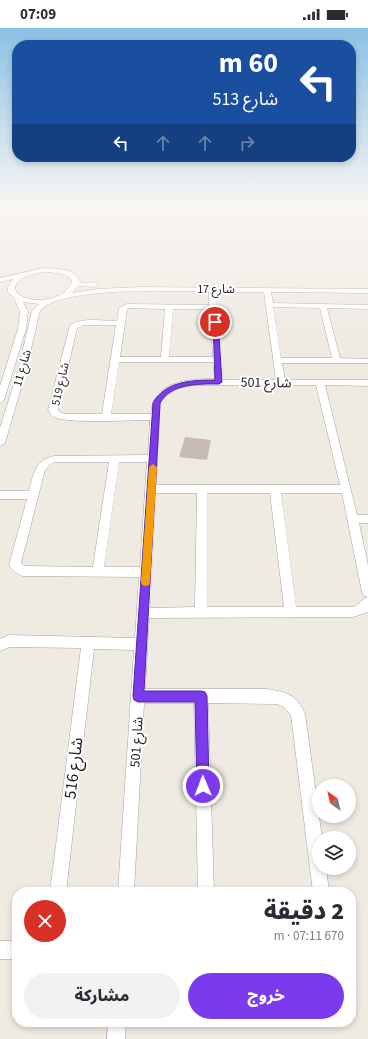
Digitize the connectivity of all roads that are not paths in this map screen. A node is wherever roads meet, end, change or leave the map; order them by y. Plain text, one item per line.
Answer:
1 (25, 274) junction
2 (0, 280) edge
3 (76, 282) junction
4 (347, 285) junction
5 (368, 285) edge
6 (0, 286) edge
7 (11, 288) junction
8 (212, 289) junction
9 (267, 289) junction
10 (312, 290) junction
11 (368, 291) edge
12 (17, 297) junction
13 (64, 297) junction
14 (52, 301) junction
15 (169, 306) junction
16 (270, 306) junction
17 (214, 307) junction
18 (322, 307) junction
19 (368, 307) edge
20 (120, 323) junction
21 (116, 359) junction
22 (165, 359) junction
23 (218, 360) junction
24 (278, 360) junction
25 (337, 361) junction
26 (368, 361) edge
27 (219, 382) junction
28 (281, 382) junction
29 (320, 383) junction
30 (368, 383) edge
31 (0, 400) edge
32 (106, 417) junction
33 (155, 417) junction
34 (0, 443) edge
35 (153, 458) junction
36 (114, 459) junction
37 (151, 489) junction
38 (202, 489) junction
39 (275, 489) junction
40 (346, 489) junction
41 (0, 495) edge
42 (33, 495) junction
43 (353, 519) junction
44 (368, 519) edge
45 (98, 572) junction
46 (146, 572) junction
47 (368, 592) edge
48 (368, 602) edge
49 (291, 612) junction
50 (144, 613) junction
51 (201, 613) junction
52 (88, 643) junction
53 (141, 644) junction
54 (0, 645) edge
55 (138, 696) junction
56 (201, 696) junction
57 (59, 887) edge
58 (126, 887) edge
59 (206, 887) edge
60 (320, 887) edge
61 (0, 950) edge
62 (12, 950) edge
63 (117, 1027) edge
64 (116, 1039) edge

1 - 2 street
1 - 3 street
1 - 7 street
3 - 4 street, شارع 17
3 - 13 street
4 - 5 street, شارع 17
4 - 10 street
6 - 7 street
7 - 12 street, شارع 11
8 - 9 street, شارع 17
8 - 13 street, شارع 17
8 - 17 street
9 - 10 street, شارع 17
9 - 16 street
10 - 11 street, شارع 17
12 - 14 street
12 - 31 street, شارع 11
13 - 14 street, شارع 17
14 - 34 street, شارع 11
15 - 17 street
15 - 20 street
15 - 22 street
16 - 18 street
16 - 24 street
17 - 23 street
18 - 19 street
18 - 25 street
20 - 21 street
20 - 32 street, شارع 519
21 - 22 street
21 - 32 street
22 - 23 street
23 - 27 street
24 - 25 street
24 - 28 street
25 - 26 street
27 - 28 street, شارع 501
27 - 33 street, شارع 501
28 - 29 street, شارع 501
29 - 30 street, شارع 501
29 - 40 street
32 - 33 street, شارع 519
33 - 35 street, شارع 501
35 - 36 street
35 - 37 street, شارع 501
36 - 42 street
36 - 45 street
37 - 38 street
37 - 46 street, شارع 501
38 - 39 street
38 - 51 street
39 - 40 street
39 - 49 street
40 - 43 street
41 - 42 street
42 - 45 street
43 - 44 street
43 - 47 street
45 - 46 street
46 - 50 street, شارع 501
48 - 49 street
49 - 51 street
50 - 51 street
50 - 53 street, شارع 501
52 - 53 street
52 - 54 street
52 - 57 street, شارع 516
53 - 55 street, شارع 501
55 - 56 street
55 - 58 street, شارع 501
56 - 59 street
56 - 60 street
61 - 62 street
63 - 64 street

